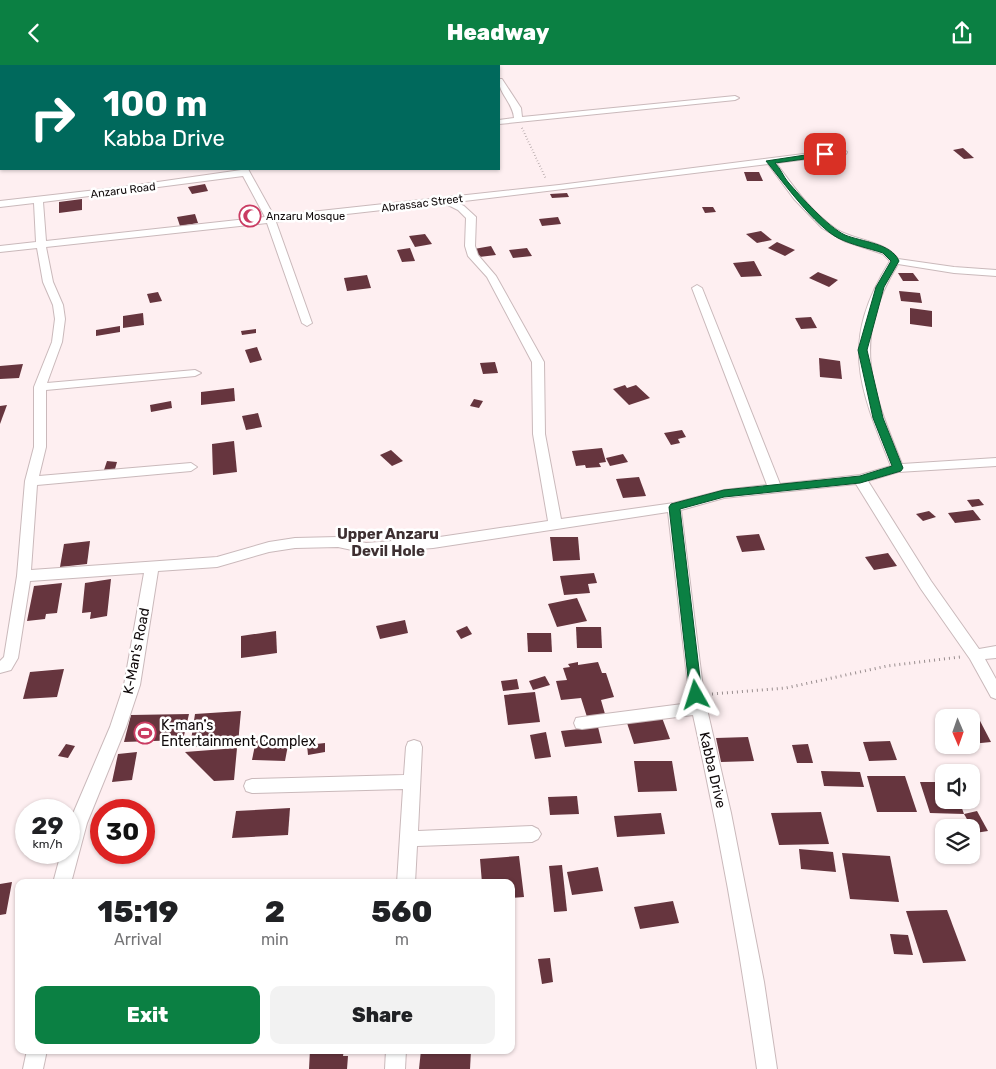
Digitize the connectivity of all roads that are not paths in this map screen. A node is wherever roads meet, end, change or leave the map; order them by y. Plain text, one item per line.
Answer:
1 (500, 82) edge
2 (735, 98) dead end
3 (518, 120) junction
4 (500, 121) edge
5 (843, 152) dead end
6 (770, 161) junction
7 (245, 171) edge
8 (38, 199) junction
9 (446, 201) junction
10 (0, 204) edge
11 (271, 220) junction
12 (41, 244) junction
13 (0, 249) edge
14 (895, 261) junction
15 (996, 273) edge
16 (697, 288) dead end
17 (307, 323) dead end
18 (195, 373) dead end
19 (40, 387) junction
20 (996, 462) edge
21 (191, 467) dead end
22 (898, 468) junction
23 (860, 479) junction
24 (31, 481) junction
25 (775, 488) junction
26 (674, 507) junction
27 (554, 524) junction
28 (152, 567) junction
29 (24, 576) junction
30 (996, 652) edge
31 (975, 655) junction
32 (0, 667) edge
33 (996, 693) edge
34 (698, 702) junction
35 (582, 723) dead end
36 (414, 747) dead end
37 (412, 782) junction
38 (252, 786) dead end
39 (532, 834) dead end
40 (408, 839) junction
41 (63, 879) edge
42 (406, 879) edge
43 (35, 1054) edge
44 (396, 1054) edge
45 (33, 1069) edge
46 (395, 1069) edge
47 (767, 1069) edge

1 - 3 street
2 - 3 street
3 - 4 street
5 - 6 street, Abrassac Street
6 - 9 street, Abrassac Street
6 - 14 street
7 - 8 street, Anzaru Road
7 - 11 street
8 - 10 street, Anzaru Road
8 - 12 street
9 - 11 street, Abrassac Street
9 - 27 street
11 - 12 street, Abrassac Street
11 - 17 street
12 - 13 street, Abrassac Street
12 - 19 street
14 - 15 street
14 - 22 street
16 - 25 street
18 - 19 street
19 - 24 street
20 - 22 street
21 - 24 street
22 - 23 street
23 - 25 street
23 - 31 street
24 - 29 street
25 - 26 street
26 - 27 street
26 - 34 street, Kabba Drive
27 - 28 street
28 - 29 street
28 - 41 street, K-Man's Road
29 - 32 street
30 - 31 street
31 - 33 street
34 - 35 street
34 - 47 street, Kabba Drive
36 - 37 street
37 - 38 street
37 - 40 street
39 - 40 street
40 - 42 street
43 - 45 street
44 - 46 street

